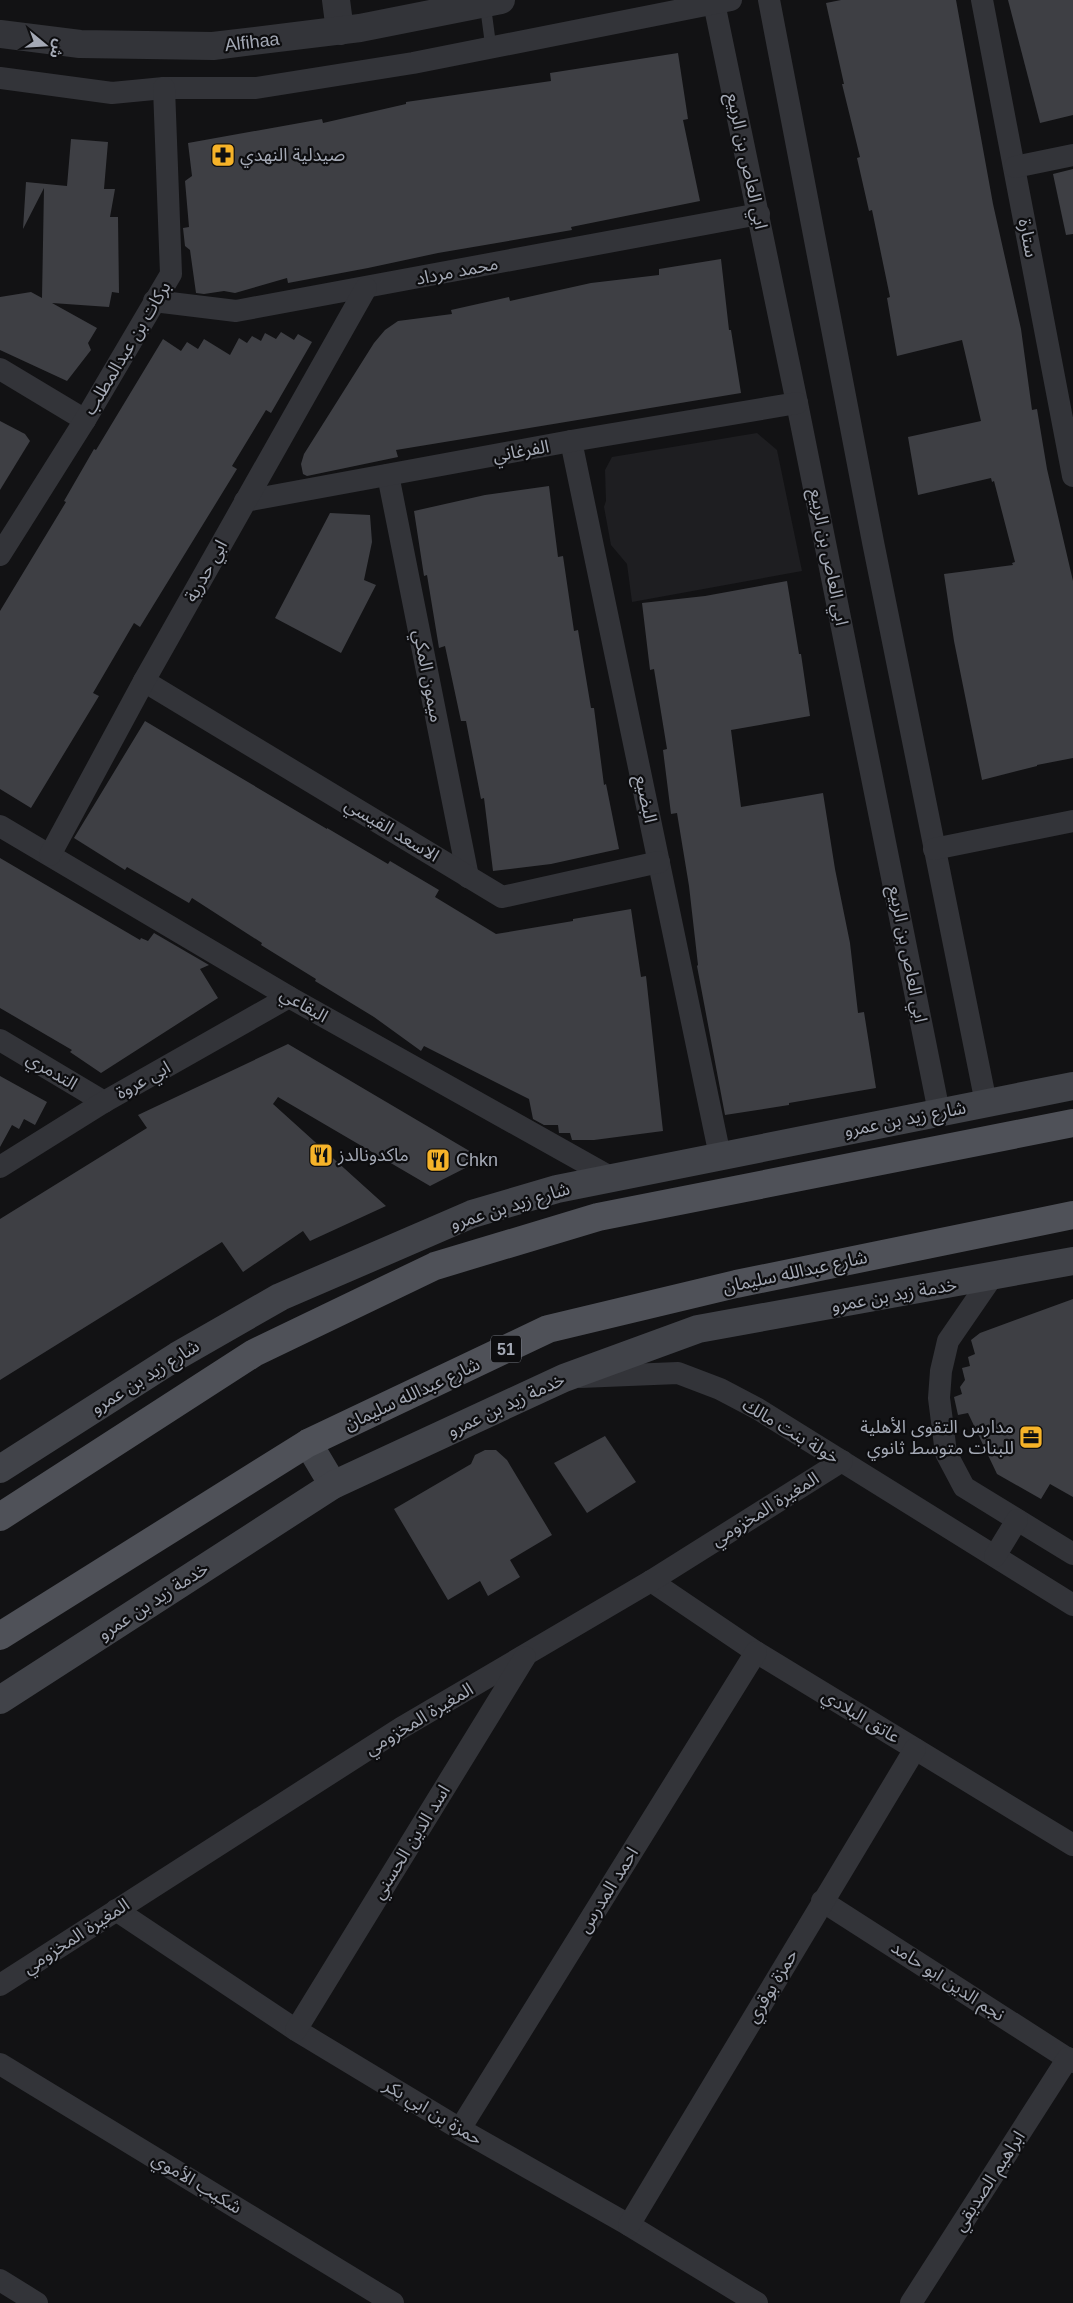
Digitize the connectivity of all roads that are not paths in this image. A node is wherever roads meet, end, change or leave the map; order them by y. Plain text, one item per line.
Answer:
1 (336, 0) edge
2 (769, 0) edge
3 (982, 0) edge
4 (493, 2) edge
5 (722, 2) edge
6 (340, 31) junction
7 (0, 34) edge
8 (491, 48) junction
9 (0, 78) edge
10 (164, 88) junction
11 (1073, 155) edge
12 (1015, 167) junction
13 (759, 214) junction
14 (366, 288) junction
15 (154, 301) junction
16 (0, 369) edge
17 (797, 403) junction
18 (85, 420) junction
19 (571, 442) junction
20 (388, 475) junction
21 (1073, 476) edge
22 (245, 501) junction
23 (0, 556) edge
24 (144, 681) junction
25 (1073, 821) edge
26 (0, 826) edge
27 (934, 849) junction
28 (50, 855) junction
29 (659, 862) junction
30 (468, 876) junction
31 (289, 997) junction
32 (0, 1040) edge
33 (1073, 1086) edge
34 (104, 1102) junction
35 (986, 1103) junction
36 (939, 1112) junction
37 (1073, 1123) edge
38 (720, 1156) junction
39 (0, 1166) edge
40 (612, 1178) junction
41 (1073, 1215) edge
42 (1073, 1261) edge
43 (992, 1277) junction
44 (235, 1323) junction
45 (254, 1353) junction
46 (564, 1378) junction
47 (308, 1443) junction
48 (842, 1461) junction
49 (0, 1468) edge
50 (333, 1485) junction
51 (0, 1517) edge
52 (1017, 1520) junction
53 (1073, 1554) edge
54 (995, 1556) junction
55 (651, 1581) junction
56 (1073, 1605) edge
57 (0, 1636) edge
58 (756, 1652) junction
59 (527, 1654) junction
60 (0, 1700) edge
61 (915, 1749) junction
62 (1073, 1845) edge
63 (822, 1901) junction
64 (116, 1910) junction
65 (0, 1985) edge
66 (296, 2030) junction
67 (1070, 2060) edge
68 (0, 2064) edge
69 (460, 2129) junction
70 (630, 2225) junction
71 (0, 2280) edge
72 (37, 2303) edge
73 (393, 2303) edge
74 (757, 2303) edge
75 (911, 2303) edge

1 - 6 street
2 - 27 street
3 - 12 street, ستارة
4 - 6 street, Alfihaa
4 - 8 lane
5 - 8 street
5 - 13 street, ابي العاص بن الربيع
6 - 7 street, Alfihaa
8 - 10 street
9 - 10 street
10 - 15 street, بركات بن عبدالمطلب
11 - 12 street
12 - 21 street, ستارة
13 - 14 street, محمد مرداد
13 - 17 street, ابي العاص بن الربيع
14 - 15 street, محمد مرداد
14 - 22 street, ابي حدرية
15 - 18 street, بركات بن عبدالمطلب
16 - 18 street
17 - 19 street, الفرغاني
17 - 36 street, ابي العاص بن الربيع
18 - 23 street, بركات بن عبدالمطلب
19 - 20 street, الفرغاني
19 - 29 street, البضيع
20 - 22 street, الفرغاني
20 - 30 street, ميمون المكي
22 - 24 street, ابي حدرية
24 - 28 street, ابي حدرية
24 - 30 street, الاسعد القيسي
25 - 27 street
26 - 28 street, البقاعي
27 - 35 street
28 - 31 street, البقاعي
29 - 30 street, الاسعد القيسي
29 - 38 street, البضيع
31 - 34 street, ابي عروة
31 - 40 street, البقاعي
32 - 34 street, التدمري
33 - 35 main road, شارع زيد بن عمرو
34 - 39 street, ابي عروة
35 - 36 main road, شارع زيد بن عمرو
36 - 38 main road, شارع زيد بن عمرو
37 - 45 main road
38 - 40 main road, شارع زيد بن عمرو
40 - 44 main road, شارع زيد بن عمرو
41 - 47 main road, شارع عبدالله سليمان / 51
42 - 43 main road, خدمة زيد بن عمرو
43 - 46 main road, خدمة زيد بن عمرو
43 - 52 street
44 - 45 main road
44 - 49 main road, شارع زيد بن عمرو
45 - 51 main road
46 - 48 street, خولة بنت مالك
46 - 50 main road, خدمة زيد بن عمرو
47 - 50 main road
47 - 57 main road, شارع عبدالله سليمان / 51
48 - 54 street, خولة بنت مالك
48 - 55 street, المغيرة المخزومي
50 - 60 main road, خدمة زيد بن عمرو
52 - 53 street
52 - 54 street
54 - 56 street, خولة بنت مالك
55 - 58 street, عاتق البلادي
55 - 59 street, المغيرة المخزومي
58 - 61 street, عاتق البلادي
58 - 69 street, احمد المدرس
59 - 64 street, المغيرة المخزومي
59 - 66 street, اسد الدين الحسني
61 - 62 street, عاتق البلادي
61 - 63 street, حمزة بوقري
63 - 67 street, نجم الدين ابو حامد
63 - 70 street, حمزة بوقري
64 - 65 street, المغيرة المخزومي
64 - 66 street, حمزة بن ابي بكر
66 - 69 street, حمزة بن ابي بكر
67 - 75 street, ابراهيم الصديقي
68 - 73 street, شكيب الأموي
69 - 70 street, حمزة بن ابي بكر
70 - 74 street, حمزة بن ابي بكر
71 - 72 street

